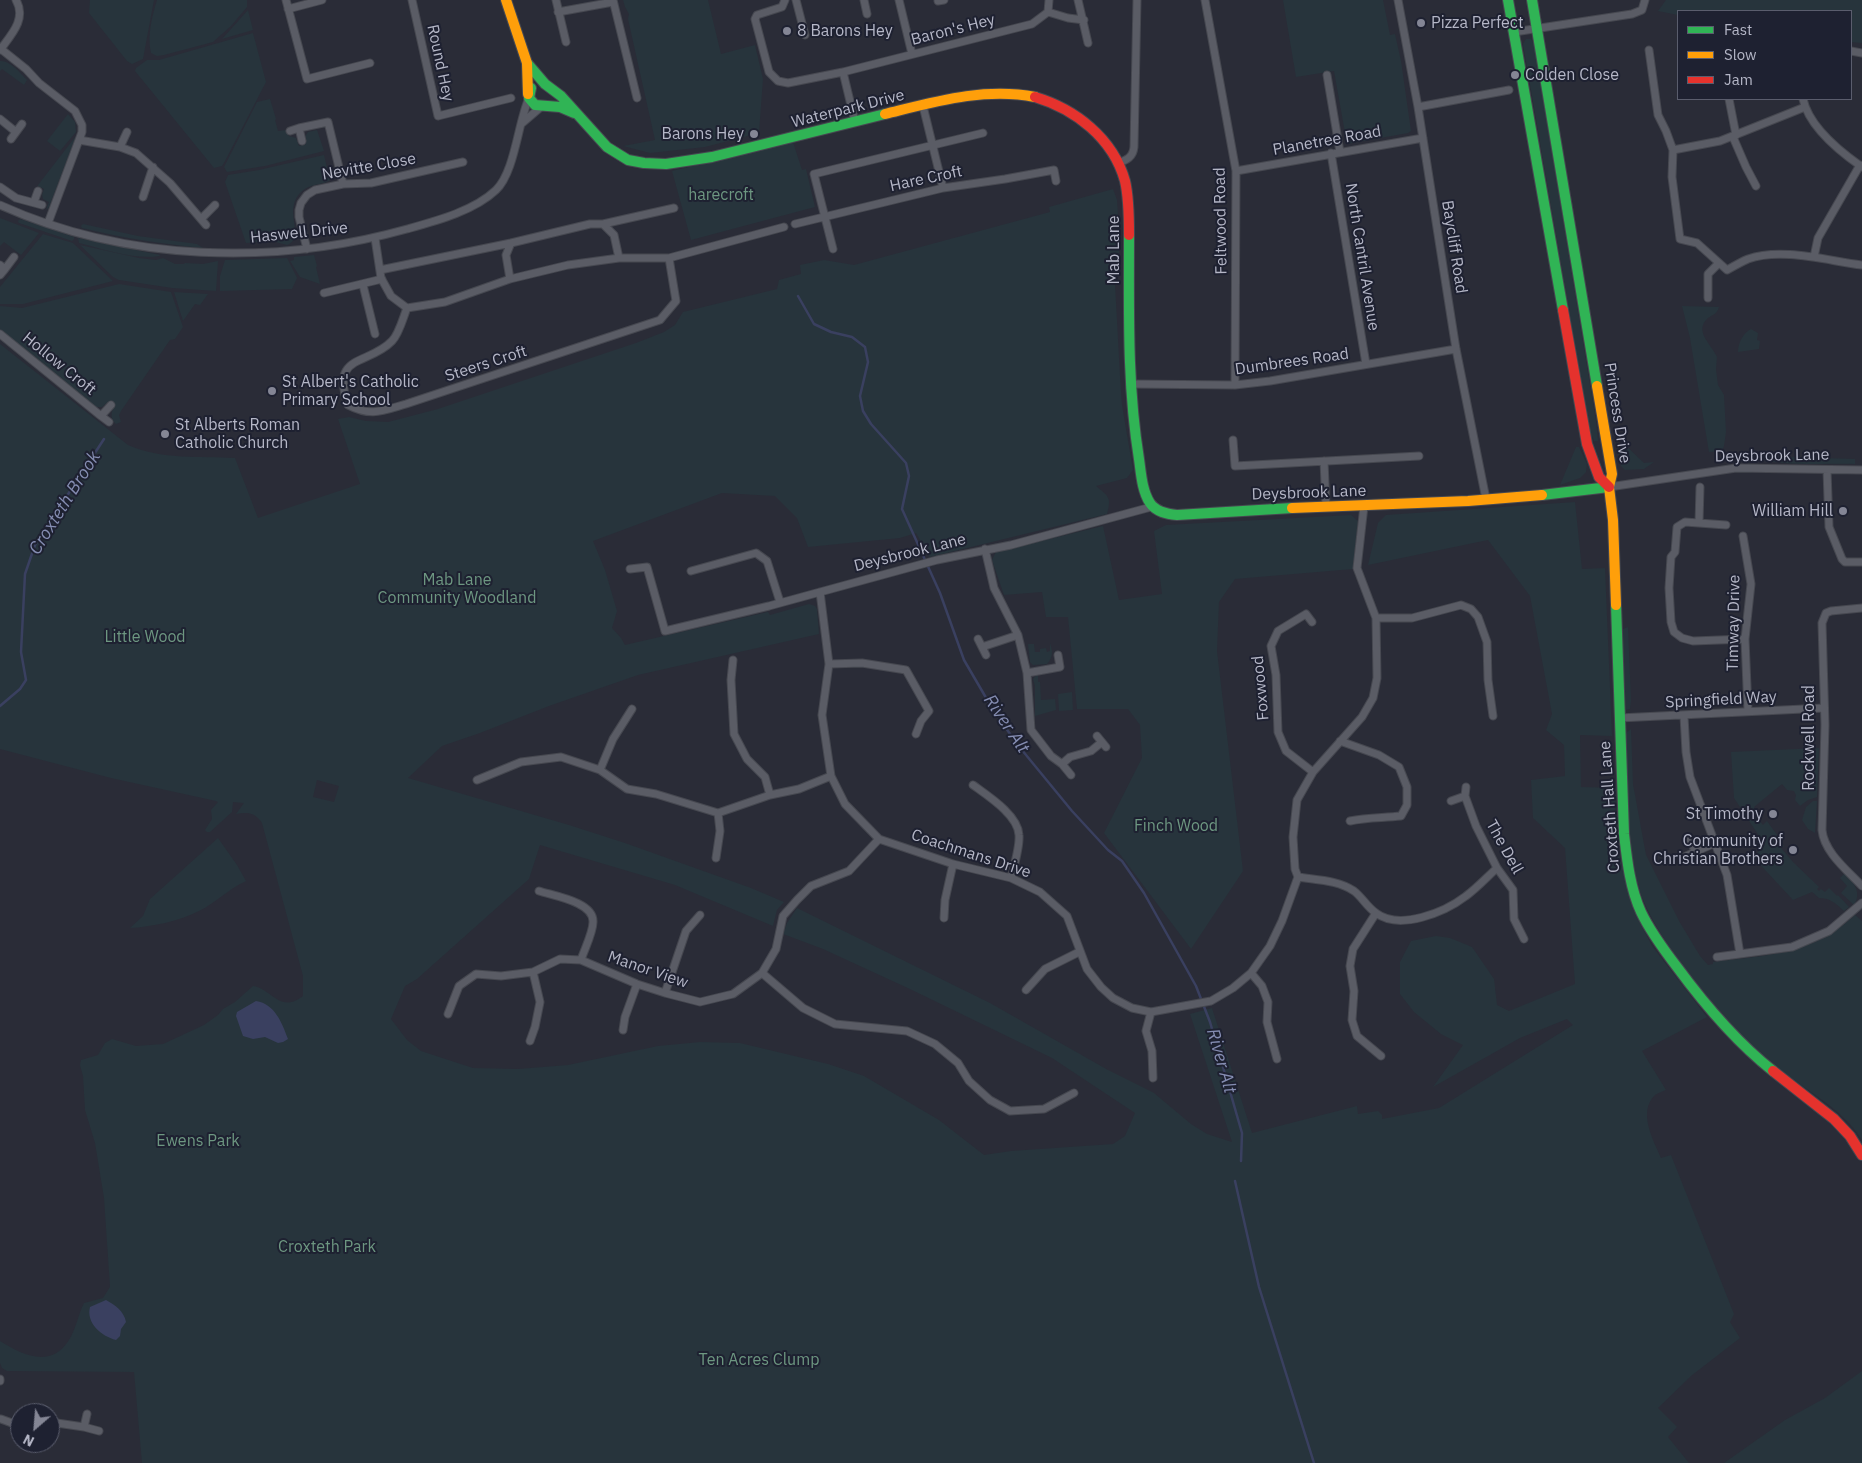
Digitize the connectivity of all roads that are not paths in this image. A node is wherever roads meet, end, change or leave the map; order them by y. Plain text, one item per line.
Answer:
1 (16, 0) edge
2 (286, 0) edge
3 (322, 0) edge
4 (412, 0) edge
5 (506, 0) edge
6 (556, 0) edge
7 (795, 0) edge
8 (864, 0) edge
9 (899, 0) edge
10 (1049, 0) edge
11 (1078, 0) edge
12 (1137, 0) edge
13 (1205, 0) edge
14 (1398, 0) edge
15 (1508, 0) edge
16 (1532, 0) edge
17 (1645, 0) edge
18 (613, 1) edge
19 (785, 1) edge
20 (288, 9) junction
21 (558, 12) junction
22 (1048, 12) junction
23 (867, 14) dead end
24 (1084, 20) junction
25 (1536, 28) junction
26 (1514, 32) junction
27 (805, 35) dead end
28 (566, 42) dead end
29 (1088, 43) dead end
30 (0, 49) edge
31 (1649, 50) dead end
32 (912, 54) junction
33 (370, 63) dead end
34 (527, 63) junction
35 (843, 72) junction
36 (1327, 75) dead end
37 (547, 86) junction
38 (1509, 90) dead end
39 (529, 96) junction
40 (512, 98) dead end
41 (637, 98) dead end
42 (1729, 100) edge
43 (1803, 100) edge
44 (543, 106) junction
45 (922, 106) junction
46 (1418, 107) junction
47 (1805, 107) junction
48 (577, 115) junction
49 (0, 119) edge
50 (855, 122) junction
51 (22, 124) dead end
52 (521, 124) junction
53 (299, 128) junction
54 (290, 131) dead end
55 (16, 132) junction
56 (127, 132) dead end
57 (983, 134) dead end
58 (1735, 136) junction
59 (1423, 138) junction
60 (10, 139) dead end
61 (79, 140) junction
62 (302, 142) dead end
63 (934, 146) junction
64 (120, 147) junction
65 (1672, 150) junction
66 (1340, 152) junction
67 (1331, 153) junction
68 (463, 162) dead end
69 (1118, 163) junction
70 (1861, 166) edge
71 (153, 167) junction
72 (1236, 171) junction
73 (1056, 181) dead end
74 (343, 184) junction
75 (1756, 186) dead end
76 (0, 187) edge
77 (943, 188) junction
78 (38, 190) dead end
79 (143, 197) dead end
80 (34, 202) junction
81 (42, 204) dead end
82 (0, 205) edge
83 (215, 205) dead end
84 (674, 208) dead end
85 (824, 217) junction
86 (48, 223) junction
87 (603, 224) junction
88 (795, 224) dead end
89 (784, 227) dead end
90 (375, 238) junction
91 (512, 243) junction
92 (307, 249) junction
93 (833, 249) dead end
94 (14, 257) dead end
95 (1814, 257) junction
96 (619, 258) junction
97 (669, 258) junction
98 (1719, 263) junction
99 (1862, 265) edge
100 (2, 270) edge
101 (380, 270) junction
102 (382, 279) junction
103 (510, 279) junction
104 (362, 285) junction
105 (324, 293) dead end
106 (1708, 298) dead end
107 (407, 308) junction
108 (0, 334) edge
109 (375, 334) dead end
110 (1456, 349) junction
111 (1366, 364) junction
112 (1130, 384) junction
113 (1235, 385) junction
114 (111, 404) dead end
115 (102, 416) junction
116 (109, 422) dead end
117 (1233, 440) dead end
118 (1608, 442) junction
119 (1588, 444) junction
120 (1419, 456) dead end
121 (1324, 461) junction
122 (1827, 470) junction
123 (1862, 470) edge
124 (1609, 487) junction
125 (1700, 488) dead end
126 (1486, 499) junction
127 (1326, 506) junction
128 (1364, 506) junction
129 (1151, 507) junction
130 (1699, 523) junction
131 (1726, 525) dead end
132 (1743, 536) dead end
133 (985, 550) junction
134 (1862, 562) edge
135 (630, 568) dead end
136 (692, 571) dead end
137 (820, 592) junction
138 (780, 602) junction
139 (1862, 608) edge
140 (1376, 618) junction
141 (1312, 622) dead end
142 (1018, 635) junction
143 (1745, 638) junction
144 (978, 639) dead end
145 (982, 647) junction
146 (986, 655) dead end
147 (1058, 655) dead end
148 (733, 660) dead end
149 (829, 664) junction
150 (1027, 673) junction
151 (1824, 708) junction
152 (632, 709) dead end
153 (1748, 711) junction
154 (1493, 716) dead end
155 (1684, 716) junction
156 (1619, 718) junction
157 (916, 734) dead end
158 (1102, 741) dead end
159 (1340, 741) junction
160 (1062, 764) junction
161 (600, 770) junction
162 (1313, 772) junction
163 (1071, 775) dead end
164 (831, 776) junction
165 (477, 780) dead end
166 (973, 784) dead end
167 (1466, 787) dead end
168 (770, 795) junction
169 (1465, 796) junction
170 (1451, 801) dead end
171 (718, 813) junction
172 (1350, 821) dead end
173 (879, 839) junction
174 (1690, 839) dead end
175 (1715, 843) junction
176 (1696, 852) junction
177 (1686, 856) dead end
178 (716, 858) dead end
179 (953, 864) junction
180 (1497, 868) junction
181 (1012, 878) junction
182 (1298, 878) junction
183 (1862, 886) edge
184 (539, 891) dead end
185 (1862, 903) edge
186 (1376, 913) junction
187 (700, 915) dead end
188 (944, 918) dead end
189 (1524, 939) dead end
190 (1080, 952) junction
191 (1740, 954) junction
192 (1717, 957) dead end
193 (581, 960) junction
194 (533, 972) junction
195 (762, 973) junction
196 (1251, 973) junction
197 (637, 984) junction
198 (1026, 990) dead end
199 (665, 993) junction
200 (1151, 1012) junction
201 (448, 1014) dead end
202 (623, 1030) dead end
203 (530, 1041) dead end
204 (1381, 1056) dead end
205 (1278, 1059) dead end
206 (1153, 1078) dead end
207 (1074, 1093) dead end
208 (1862, 1155) edge
209 (0, 1409) edge
210 (87, 1414) dead end
211 (0, 1419) edge
212 (60, 1423) edge
213 (84, 1427) junction
214 (99, 1431) dead end

1 - 30 street
2 - 20 street
3 - 20 street
4 - 40 street, Round Hey
5 - 34 street, Waterpark Drive
6 - 21 street
7 - 19 street
7 - 27 street
8 - 23 street
9 - 32 street
10 - 22 street
11 - 24 street
12 - 69 street
13 - 72 street, Feltwood Road
14 - 46 street, Baycliff Road
15 - 26 street, Princess Drive
16 - 25 street, Princess Drive
17 - 25 street
18 - 21 street
18 - 41 street
19 - 35 street, Baron's Hey
20 - 33 street
21 - 28 street
22 - 24 street
22 - 32 street, Baron's Hey
24 - 29 street
25 - 26 street
25 - 118 street, Princess Drive
26 - 119 street, Princess Drive
30 - 61 street
31 - 65 street
32 - 35 street, Baron's Hey
34 - 37 street, Waterpark Drive
34 - 39 street, Waterpark Drive
35 - 50 street
36 - 66 street
37 - 39 street
37 - 44 street
37 - 48 street, Waterpark Drive
38 - 46 street
39 - 44 street, Waterpark Drive
39 - 52 street, Haswell Drive
42 - 58 street
43 - 47 street
44 - 48 street, Waterpark Drive
44 - 52 street
45 - 50 street, Waterpark Drive
45 - 63 street
45 - 69 street, Waterpark Drive
46 - 59 street, Baycliff Road
47 - 58 street
47 - 70 street
48 - 50 street, Waterpark Drive
49 - 55 street
51 - 55 street
52 - 90 street, Haswell Drive
53 - 54 street
53 - 62 street
53 - 74 street
55 - 60 street
56 - 64 street
57 - 63 street, Hare Croft
58 - 65 street
58 - 75 street
59 - 66 street, Planetree Road
59 - 110 street, Baycliff Road
61 - 64 street
61 - 86 street
63 - 77 street
63 - 85 street, Hare Croft
64 - 71 street
65 - 98 street
66 - 67 street, Planetree Road
67 - 72 street, Planetree Road
67 - 111 street, North Cantril Avenue
68 - 74 street, Nevitte Close
69 - 112 street, Mab Lane
70 - 95 street
71 - 79 street
71 - 83 street
72 - 113 street, Feltwood Road
73 - 77 street, Hare Croft
74 - 92 street, Nevitte Close
76 - 80 street
77 - 85 street, Hare Croft
78 - 80 street
80 - 81 street
82 - 86 street, Haswell Drive
84 - 87 street
85 - 88 street, Hare Croft
85 - 93 street
86 - 92 street, Haswell Drive
87 - 91 street
87 - 96 street
89 - 97 street
90 - 92 street, Haswell Drive
90 - 101 street
91 - 101 street
91 - 103 street
94 - 100 street
95 - 98 street
95 - 99 street
96 - 97 street
96 - 103 street
97 - 107 street, Steers Croft
98 - 106 street
101 - 102 street
102 - 104 street
102 - 107 street
103 - 107 street
104 - 105 street
104 - 109 street
108 - 115 street, Hollow Croft
110 - 111 street, Dumbrees Road
110 - 126 street, Baycliff Road
111 - 113 street, Dumbrees Road
112 - 113 street, Dumbrees Road
112 - 129 street, Mab Lane
114 - 115 street, Hollow Croft
115 - 116 street, Hollow Croft
117 - 121 street
118 - 119 street
118 - 124 street, Princess Drive
119 - 124 street, Princess Drive
120 - 121 street
121 - 127 street
122 - 123 street, Deysbrook Lane
122 - 124 street, Deysbrook Lane
122 - 134 street
124 - 126 street, Deysbrook Lane
124 - 156 street, Croxteth Hall Lane
125 - 130 street
126 - 128 street, Deysbrook Lane
127 - 128 street, Deysbrook Lane
127 - 129 street, Deysbrook Lane
128 - 140 street, Coachmans Drive
129 - 133 street, Deysbrook Lane
130 - 131 street
130 - 143 street
132 - 143 street, Timway Drive
133 - 137 street, Deysbrook Lane
133 - 142 street
135 - 138 street, Deysbrook Lane
136 - 138 street
137 - 138 street, Deysbrook Lane
137 - 149 street, Coachmans Drive
139 - 151 street, Rockwell Road
140 - 154 street
140 - 159 street, Coachmans Drive
141 - 162 street, Foxwood
142 - 145 street
142 - 150 street
143 - 153 street, Timway Drive
144 - 145 street
145 - 146 street
147 - 150 street
148 - 168 street
149 - 157 street
149 - 164 street, Coachmans Drive
150 - 160 street
151 - 153 street, Springfield Way
151 - 183 street, Rockwell Road
152 - 161 street
153 - 155 street, Springfield Way
155 - 156 street, Springfield Way
155 - 175 street
156 - 208 street, Croxteth Hall Lane
158 - 160 street
159 - 162 street, Coachmans Drive
159 - 172 street
160 - 163 street
161 - 165 street
161 - 171 street
162 - 182 street, Coachmans Drive
164 - 168 street
164 - 173 street, Coachmans Drive
166 - 181 street
167 - 169 street, The Dell
168 - 171 street
169 - 170 street
169 - 180 street, The Dell
171 - 178 street
173 - 179 street, Coachmans Drive
173 - 195 street, Manor View
174 - 176 street
175 - 176 street
175 - 191 street
176 - 177 street
179 - 181 street, Coachmans Drive
179 - 188 street
180 - 186 street
180 - 189 street, The Dell
181 - 190 street, Coachmans Drive
182 - 186 street
182 - 196 street, Coachmans Drive
184 - 193 street
185 - 191 street
186 - 204 street
187 - 199 street
190 - 198 street
190 - 200 street, Coachmans Drive
191 - 192 street
193 - 194 street, Manor View
193 - 197 street, Manor View
194 - 201 street, Manor View
194 - 203 street
195 - 199 street, Manor View
195 - 207 street
196 - 200 street, Coachmans Drive
196 - 205 street
197 - 199 street, Manor View
197 - 202 street
200 - 206 street
209 - 211 street
210 - 213 street
212 - 213 street
213 - 214 street

